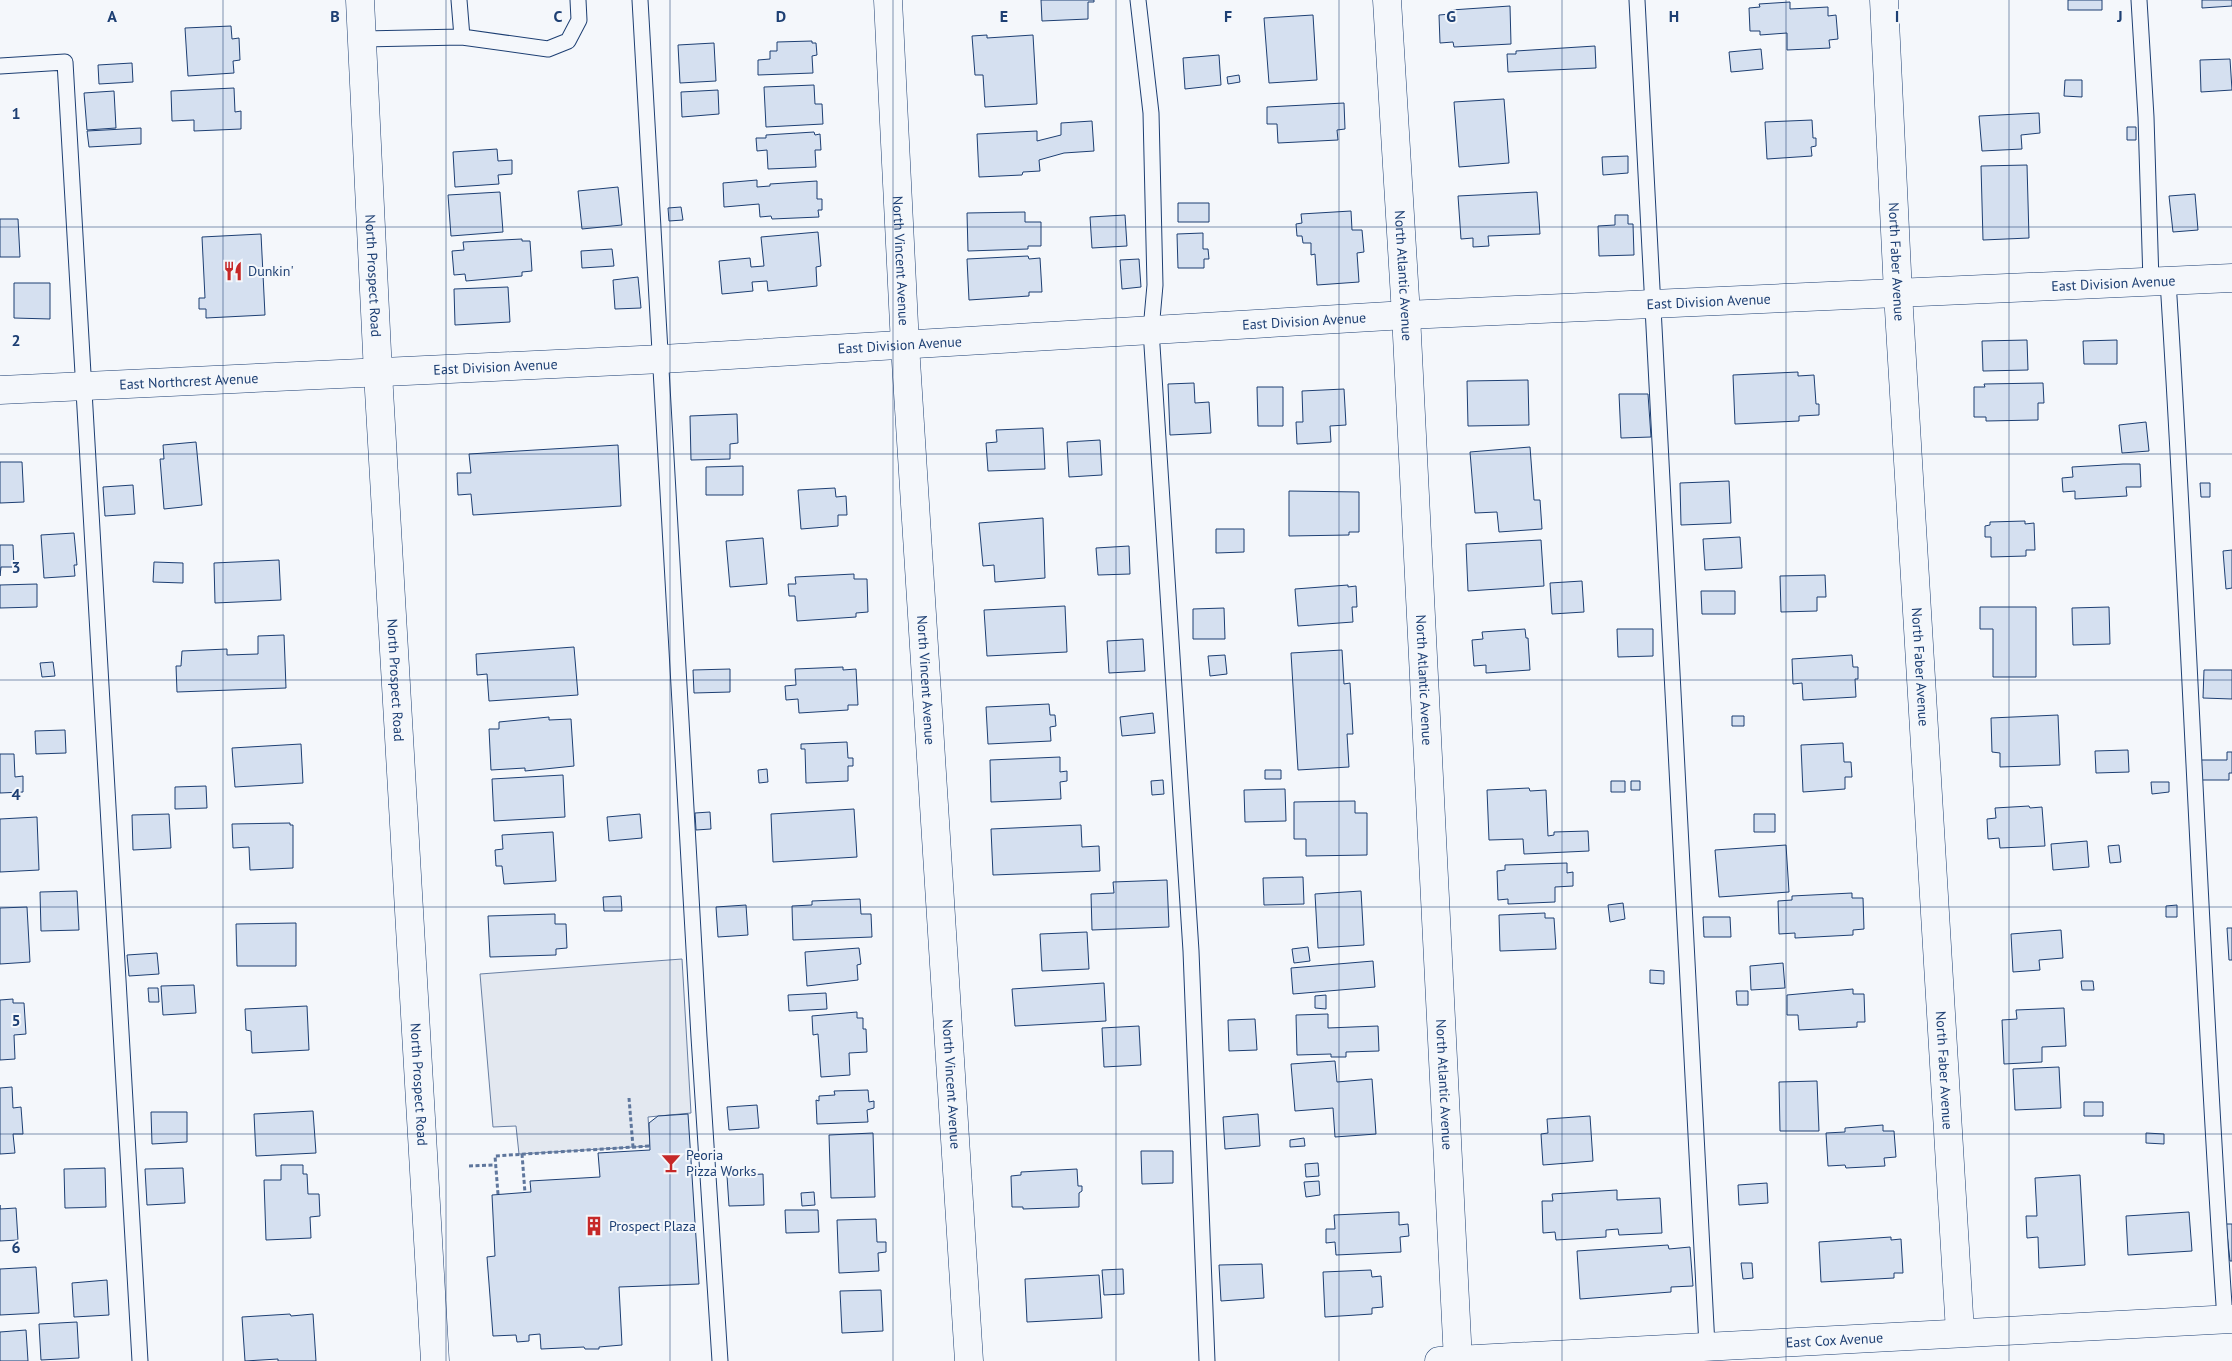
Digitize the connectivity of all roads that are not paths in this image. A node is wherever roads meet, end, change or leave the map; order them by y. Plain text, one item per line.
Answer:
1 (360, 0) edge
2 (459, 0) edge
3 (578, 0) edge
4 (640, 0) edge
5 (888, 0) edge
6 (1138, 0) edge
7 (1387, 0) edge
8 (1636, 0) edge
9 (1884, 0) edge
10 (2139, 0) edge
11 (462, 37) junction
12 (362, 39) junction
13 (0, 66) edge
14 (2232, 278) edge
15 (2159, 282) junction
16 (1898, 294) junction
17 (1653, 304) junction
18 (1406, 316) junction
19 (1151, 330) junction
20 (905, 345) junction
21 (662, 359) junction
22 (378, 373) junction
23 (85, 386) junction
24 (0, 390) edge
25 (2228, 1319) edge
26 (1960, 1332) junction
27 (1706, 1346) junction
28 (140, 1361) edge
29 (435, 1361) edge
30 (720, 1361) edge
31 (968, 1361) edge
32 (1207, 1361) edge
33 (1452, 1361) edge

1 - 12 street, North Prospect Road
2 - 11 lane
3 - 11 lane
4 - 21 lane
5 - 20 street, North Vincent Avenue
6 - 19 lane
7 - 18 street, North Atlantic Avenue
8 - 17 lane
9 - 16 street, North Faber Avenue
10 - 15 lane
11 - 12 lane
12 - 22 street, North Prospect Road
13 - 23 lane
14 - 15 street, East Division Avenue
15 - 16 street, East Division Avenue
15 - 25 lane
16 - 17 street, East Division Avenue
16 - 26 street, North Faber Avenue
17 - 18 street, East Division Avenue
17 - 27 lane
18 - 19 street, East Division Avenue
18 - 33 street, North Atlantic Avenue
19 - 20 street, East Division Avenue
19 - 32 lane
20 - 21 street, East Division Avenue
20 - 31 street, North Vincent Avenue
21 - 22 street, East Division Avenue
21 - 30 lane
22 - 23 street, East Northcrest Avenue
22 - 29 street, North Prospect Road
23 - 24 street, East Northcrest Avenue
23 - 28 lane
25 - 26 street, East Cox Avenue
26 - 27 street, East Cox Avenue
27 - 33 street, East Cox Avenue

